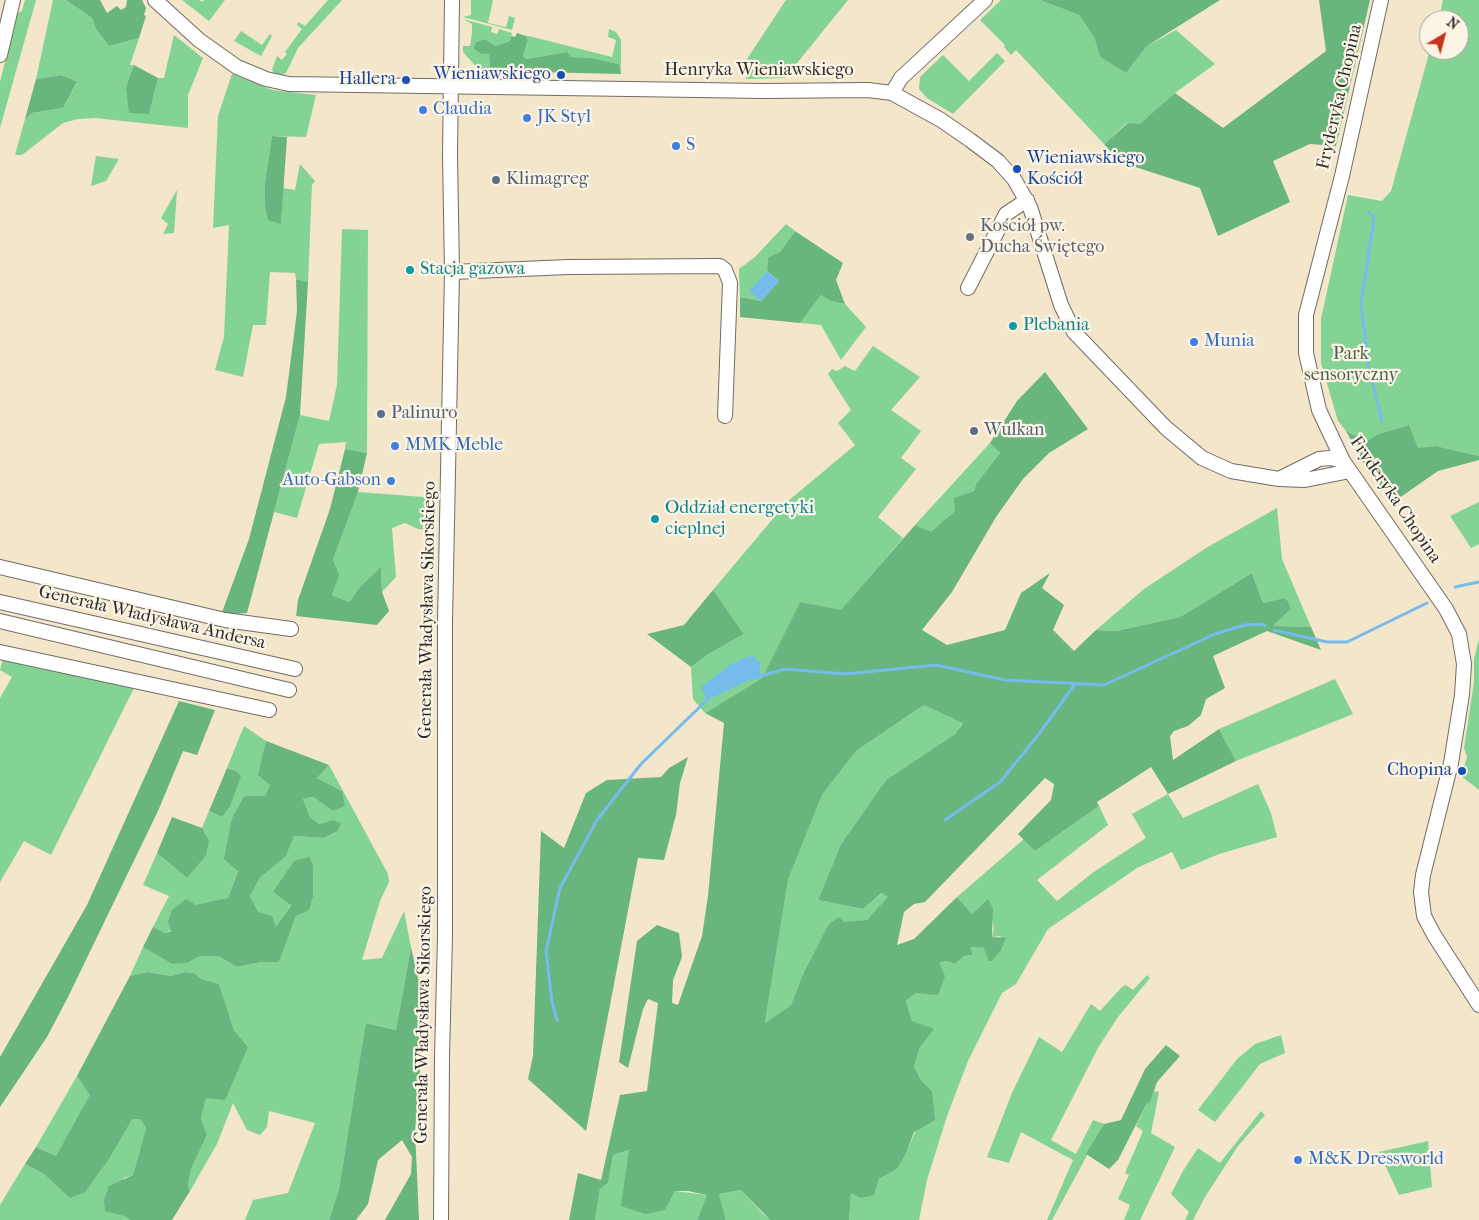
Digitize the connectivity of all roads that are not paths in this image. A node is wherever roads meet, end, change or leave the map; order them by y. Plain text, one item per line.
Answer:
1 (13, 0) edge
2 (155, 0) edge
3 (452, 0) edge
4 (985, 0) edge
5 (1381, 0) edge
6 (0, 56) edge
7 (451, 86) junction
8 (892, 93) junction
9 (1027, 200) junction
10 (452, 272) junction
11 (968, 288) dead end
12 (725, 416) dead end
13 (1327, 430) junction
14 (1318, 459) junction
15 (1347, 466) junction
16 (1329, 477) junction
17 (1279, 479) junction
18 (1364, 490) junction
19 (0, 568) edge
20 (0, 602) edge
21 (0, 621) edge
22 (291, 629) dead end
23 (0, 652) edge
24 (295, 669) dead end
25 (289, 690) dead end
26 (269, 710) dead end
27 (1479, 1005) edge
28 (441, 1220) edge

1 - 6 street
2 - 7 street, Henryka Wieniawskiego
3 - 7 street, Generała Władysława Sikorskiego
4 - 8 street
5 - 13 street, Fryderyka Chopina
7 - 8 street, Henryka Wieniawskiego
7 - 10 street, Generała Władysława Sikorskiego
8 - 9 street, Henryka Wieniawskiego
9 - 11 street
9 - 17 street, Henryka Wieniawskiego
10 - 12 street
10 - 28 street, Generała Władysława Sikorskiego
13 - 14 street
13 - 15 street, Fryderyka Chopina
14 - 15 street
14 - 17 street
15 - 16 street, Henryka Wieniawskiego
15 - 18 street, Fryderyka Chopina
16 - 17 street, Henryka Wieniawskiego
16 - 18 street
18 - 27 street, Fryderyka Chopina
19 - 22 street
20 - 24 street, Generała Władysława Andersa
21 - 25 street
23 - 26 street

